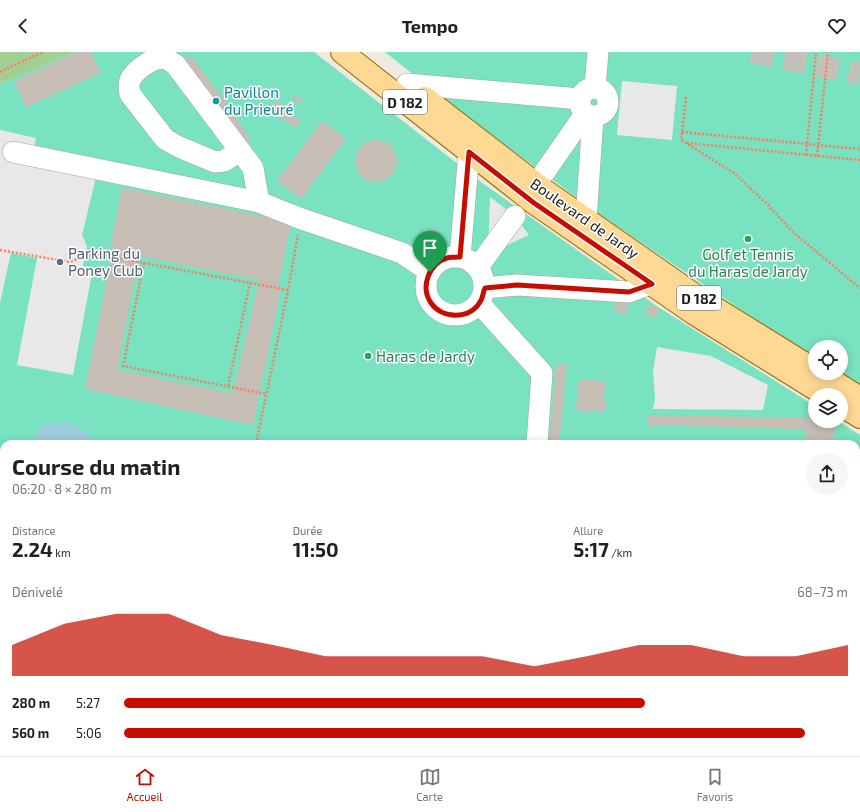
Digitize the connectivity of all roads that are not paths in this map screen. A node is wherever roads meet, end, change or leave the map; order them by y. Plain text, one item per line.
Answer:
1 (342, 52) edge
2 (365, 52) edge
3 (598, 52) edge
4 (407, 84) junction
5 (588, 104) junction
6 (240, 151) junction
7 (13, 152) dead end
8 (469, 152) junction
9 (544, 173) dead end
10 (259, 202) junction
11 (515, 216) dead end
12 (586, 220) junction
13 (460, 257) junction
14 (478, 268) junction
15 (430, 272) junction
16 (652, 284) junction
17 (482, 296) junction
18 (808, 366) edge
19 (831, 380) edge
20 (814, 388) edge
21 (860, 398) edge
22 (848, 409) edge
23 (860, 417) edge
24 (537, 440) edge

1 - 8 main road, Boulevard de Jardy / D 182
2 - 4 main road, Boulevard de Jardy / D 182
3 - 5 lane
4 - 5 lane
4 - 12 main road, Boulevard de Jardy / D 182
5 - 9 lane
5 - 12 lane
6 - 6 lane
6 - 10 lane
7 - 10 lane
8 - 13 lane
8 - 16 main road, Boulevard de Jardy / D 182
10 - 15 lane
11 - 14 lane
12 - 18 main road, Boulevard de Jardy / D 182
13 - 14 lane
13 - 15 lane
14 - 17 lane
15 - 17 lane
16 - 17 lane
16 - 20 main road, Boulevard de Jardy / D 182
17 - 24 lane
19 - 21 main road
22 - 23 main road

